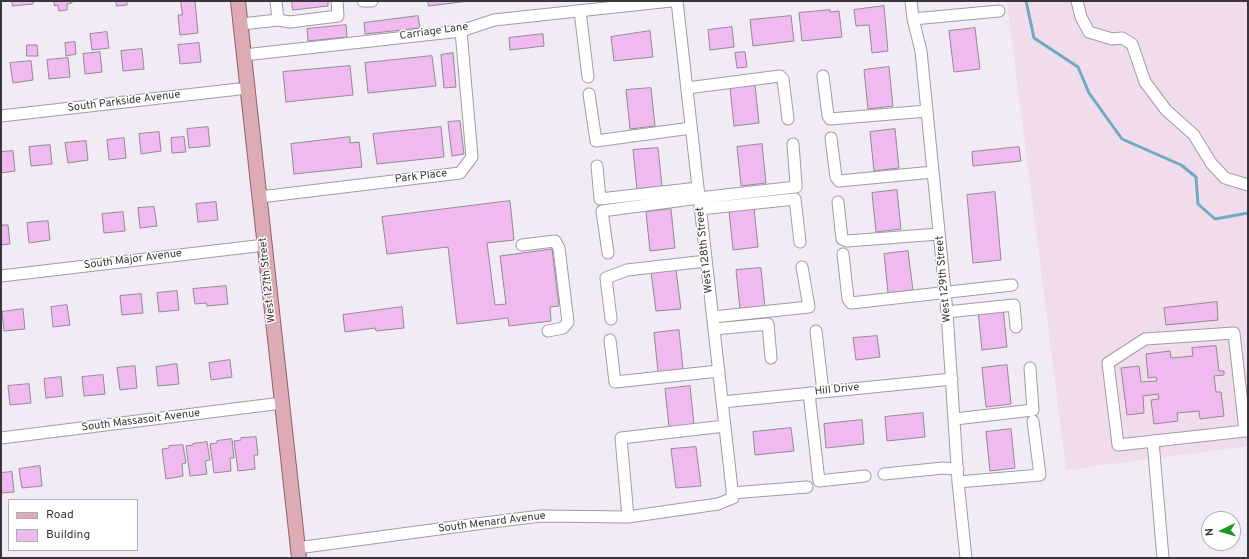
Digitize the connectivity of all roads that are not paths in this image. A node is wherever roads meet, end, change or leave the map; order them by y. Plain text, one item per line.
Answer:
1 (238, 1) edge
2 (276, 1) edge
3 (336, 1) edge
4 (363, 1) edge
5 (372, 1) edge
6 (671, 1) edge
7 (677, 1) edge
8 (911, 1) edge
9 (1076, 1) edge
10 (580, 11) junction
11 (999, 11) dead end
12 (913, 19) junction
13 (278, 20) junction
14 (241, 24) junction
15 (461, 31) junction
16 (244, 55) junction
17 (824, 76) dead end
18 (588, 77) dead end
19 (248, 88) junction
20 (687, 88) junction
21 (589, 94) dead end
22 (927, 111) junction
23 (1, 116) edge
24 (788, 119) dead end
25 (691, 128) junction
26 (831, 138) dead end
27 (793, 144) dead end
28 (597, 166) dead end
29 (933, 172) junction
30 (1248, 185) edge
31 (260, 197) junction
32 (699, 198) junction
33 (838, 202) dead end
34 (939, 234) junction
35 (800, 242) dead end
36 (265, 245) junction
37 (522, 245) dead end
38 (608, 253) dead end
39 (843, 254) dead end
40 (706, 262) junction
41 (802, 267) dead end
42 (1, 276) edge
43 (1012, 285) dead end
44 (945, 292) junction
45 (947, 312) junction
46 (713, 317) junction
47 (611, 319) dead end
48 (1016, 327) dead end
49 (714, 330) junction
50 (816, 330) dead end
51 (548, 331) dead end
52 (610, 340) dead end
53 (770, 358) dead end
54 (1030, 368) dead end
55 (719, 371) junction
56 (952, 378) junction
57 (823, 392) junction
58 (809, 393) junction
59 (722, 402) junction
60 (282, 403) junction
61 (954, 419) junction
62 (1033, 421) dead end
63 (725, 426) junction
64 (1246, 430) edge
65 (1, 438) edge
66 (1153, 441) junction
67 (958, 469) junction
68 (884, 474) dead end
69 (865, 476) dead end
70 (958, 482) junction
71 (807, 487) dead end
72 (732, 496) junction
73 (628, 517) junction
74 (298, 553) edge
75 (966, 558) edge
76 (1163, 558) edge

1 - 14 main road, West 127th Street
2 - 13 street
3 - 13 street
4 - 5 street
6 - 10 street, Carriage Lane
7 - 20 street, West 128th Street
8 - 12 street, West 129th Street
9 - 30 street
10 - 15 street, Carriage Lane
10 - 18 street
11 - 12 street
12 - 22 street, West 129th Street
13 - 14 street
14 - 16 main road, West 127th Street
15 - 16 street, Carriage Lane
15 - 31 street, Park Place
16 - 19 main road, West 127th Street
17 - 22 street
19 - 23 street, South Parkside Avenue
19 - 31 main road, West 127th Street
20 - 24 street
20 - 25 street, West 128th Street
21 - 25 street
22 - 29 street, West 129th Street
25 - 32 street, West 128th Street
26 - 29 street
27 - 32 street
28 - 32 street
29 - 34 street, West 129th Street
31 - 36 main road, West 127th Street
32 - 35 street
32 - 38 street
32 - 40 street, West 128th Street
33 - 34 street
34 - 44 street, West 129th Street
36 - 42 street, South Major Avenue
36 - 60 main road, West 127th Street
37 - 51 street
39 - 44 street
40 - 46 street, West 128th Street
40 - 47 street
41 - 46 street
43 - 44 street
44 - 45 street, West 129th Street
45 - 48 street
45 - 56 street, West 129th Street
46 - 49 street, West 128th Street
49 - 53 street
49 - 55 street, West 128th Street
50 - 57 street
52 - 55 street
54 - 61 street
55 - 59 street, West 128th Street
56 - 57 street, Hill Drive
56 - 61 street, West 129th Street
57 - 58 street, Hill Drive
58 - 59 street, Hill Drive
58 - 69 street
59 - 63 street, West 128th Street
60 - 65 street, South Massasoit Avenue
60 - 74 main road, West 127th Street
61 - 67 street, West 129th Street
62 - 70 street
63 - 72 street, West 128th Street
63 - 73 street
64 - 66 street
64 - 66 street
66 - 76 street
67 - 68 street
67 - 70 street, West 129th Street
70 - 75 street, West 129th Street
71 - 72 street, South Menard Avenue
72 - 73 street, South Menard Avenue
73 - 74 street, South Menard Avenue

